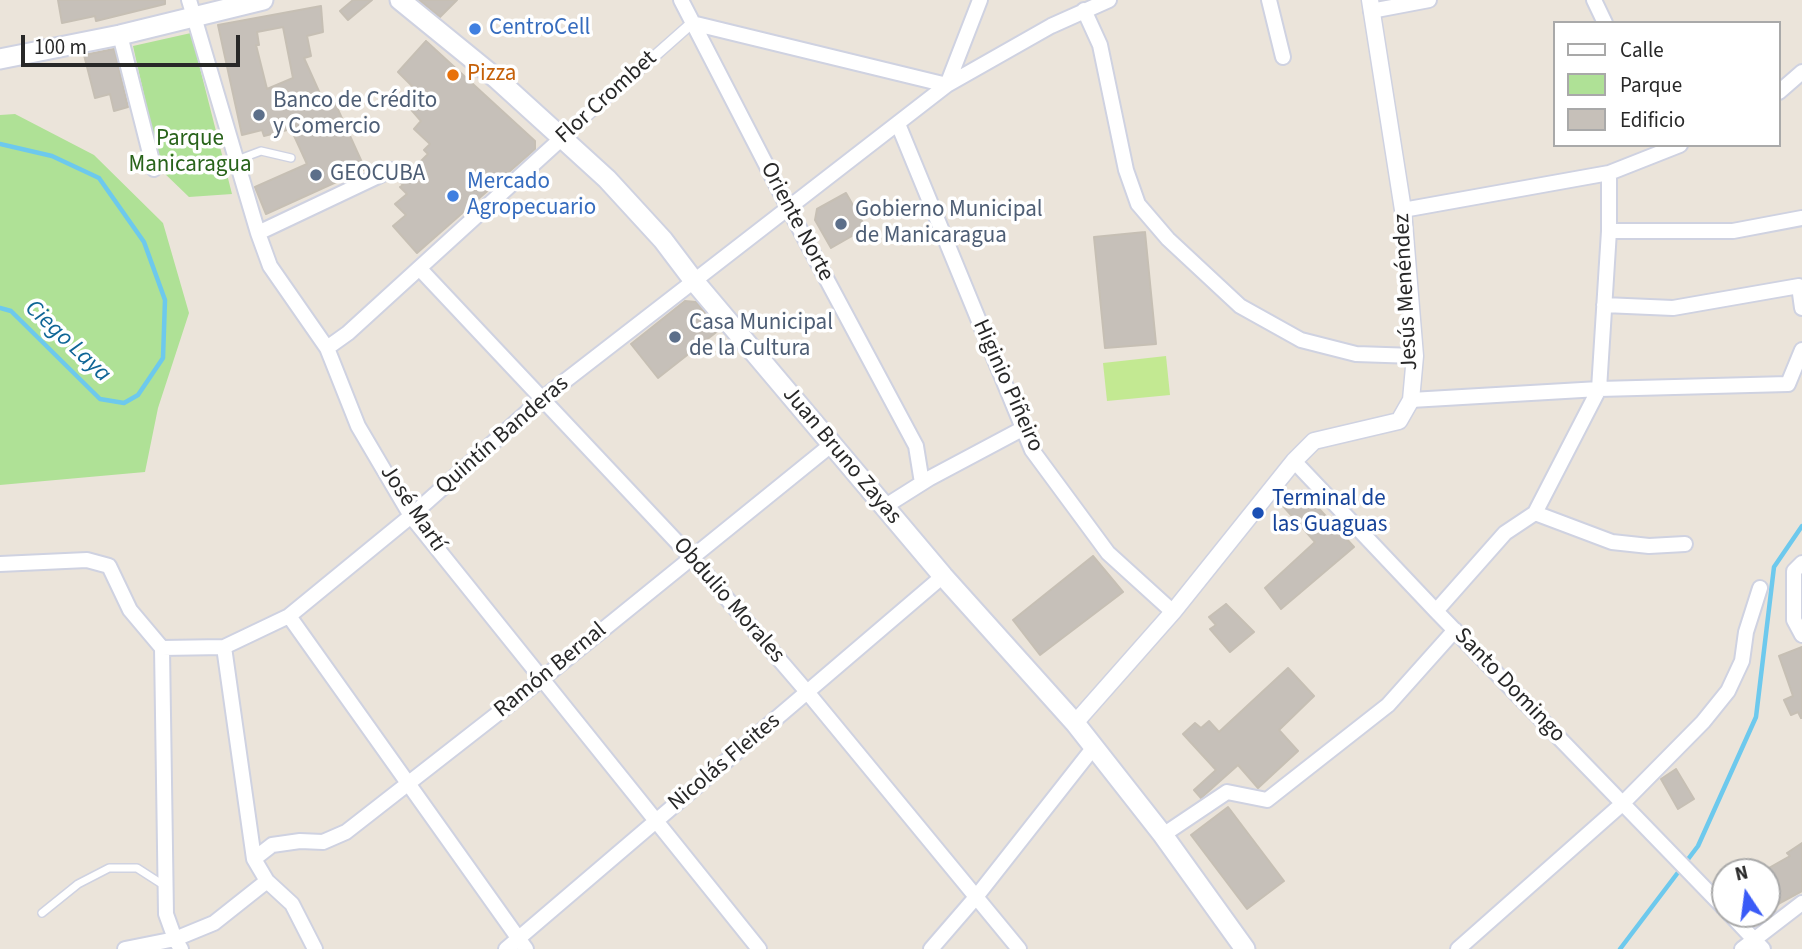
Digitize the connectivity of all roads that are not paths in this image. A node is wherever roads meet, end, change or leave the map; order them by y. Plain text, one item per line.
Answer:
1 (262, 0) edge
2 (400, 0) edge
3 (681, 0) edge
4 (980, 0) edge
5 (1109, 0) edge
6 (1269, 0) edge
7 (1429, 0) edge
8 (1594, 0) edge
9 (1370, 5) edge
10 (191, 9) edge
11 (1084, 10) junction
12 (1604, 21) edge
13 (692, 23) junction
14 (121, 35) junction
15 (1283, 57) dead end
16 (0, 58) edge
17 (1802, 72) edge
18 (947, 85) junction
19 (1781, 90) edge
20 (898, 124) junction
21 (562, 138) junction
22 (1665, 148) edge
23 (291, 158) dead end
24 (236, 160) junction
25 (154, 169) dead end
26 (391, 170) dead end
27 (1609, 173) junction
28 (789, 209) junction
29 (1403, 210) junction
30 (1802, 218) edge
31 (1609, 231) junction
32 (258, 233) junction
33 (421, 269) junction
34 (694, 281) junction
35 (1604, 305) junction
36 (1802, 308) edge
37 (327, 348) junction
38 (1802, 350) edge
39 (1415, 356) junction
40 (1600, 389) junction
41 (543, 398) junction
42 (1411, 400) junction
43 (1022, 429) junction
44 (831, 445) junction
45 (1294, 461) junction
46 (922, 483) junction
47 (884, 507) junction
48 (1535, 513) junction
49 (411, 516) junction
50 (1685, 544) dead end
51 (692, 558) junction
52 (0, 564) edge
53 (1798, 566) edge
54 (943, 576) junction
55 (1760, 587) dead end
56 (1436, 611) junction
57 (1173, 612) junction
58 (289, 616) junction
59 (1455, 630) junction
60 (1802, 635) edge
61 (224, 647) junction
62 (162, 648) junction
63 (542, 679) junction
64 (808, 693) junction
65 (1075, 723) junction
66 (1094, 747) junction
67 (408, 784) junction
68 (1622, 804) junction
69 (656, 821) junction
70 (1163, 835) junction
71 (254, 859) junction
72 (268, 881) junction
73 (165, 887) junction
74 (1711, 894) edge
75 (976, 897) junction
76 (1802, 903) edge
77 (42, 913) dead end
78 (1743, 928) edge
79 (178, 944) edge
80 (522, 944) edge
81 (1758, 944) edge
82 (125, 949) edge
83 (315, 949) edge
84 (506, 949) edge
85 (759, 949) edge
86 (930, 949) edge
87 (1019, 949) edge
88 (1245, 949) edge
89 (1458, 949) edge
90 (1742, 949) edge

1 - 10 main road
2 - 21 main road, Juan Bruno Zayas
3 - 13 street, Oriente Norte
4 - 18 street
5 - 11 street, Quintín Banderas
6 - 15 street
7 - 9 street
8 - 12 street
9 - 29 street, Jesús Menéndez
10 - 14 main road
10 - 24 street, José Martí
11 - 18 street, Quintín Banderas
11 - 39 street
13 - 18 street
13 - 21 street, Flor Crombet
13 - 28 street, Oriente Norte
14 - 16 main road
14 - 25 street
17 - 19 street
18 - 20 street, Quintín Banderas
20 - 28 street, Quintín Banderas
20 - 43 street, Higinio Piñeiro
21 - 33 street, Flor Crombet
21 - 34 main road, Juan Bruno Zayas
22 - 27 street
23 - 24 lane
24 - 32 street, José Martí
26 - 32 street
27 - 29 street
27 - 31 street
28 - 34 street, Quintín Banderas
28 - 46 street, Oriente Norte
29 - 39 street, Jesús Menéndez
30 - 31 street
31 - 35 street
32 - 37 street, José Martí
33 - 37 street, Flor Crombet
33 - 41 street, Obdulio Morales
34 - 41 street, Quintín Banderas
34 - 44 main road, Juan Bruno Zayas
35 - 36 street
35 - 40 street
37 - 49 street, José Martí
38 - 40 street
39 - 42 street, Jesús Menéndez
40 - 42 street
40 - 48 street
41 - 49 street, Quintín Banderas
41 - 51 street, Obdulio Morales
42 - 45 street, Jesús Menéndez
43 - 46 street
43 - 57 street, Higinio Piñeiro
44 - 47 main road, Juan Bruno Zayas
44 - 51 street, Ramón Bernal
45 - 56 street, Santo Domingo
45 - 57 street, Jesús Menéndez
46 - 47 street
47 - 54 main road, Juan Bruno Zayas
48 - 50 street
48 - 56 street
49 - 58 street, Quintín Banderas
49 - 63 street, José Martí
51 - 63 street, Ramón Bernal
51 - 64 street, Obdulio Morales
52 - 62 street
53 - 60 street
54 - 64 street, Nicolás Fleites
54 - 65 main road, Juan Bruno Zayas
55 - 68 street
56 - 59 street, Santo Domingo
57 - 65 street, Jesús Menéndez
58 - 61 street, Quintín Banderas
58 - 67 street
59 - 68 street, Santo Domingo
59 - 70 street
61 - 62 street, Quintín Banderas
61 - 71 street
62 - 73 street
63 - 67 street, Ramón Bernal
63 - 69 street, José Martí
64 - 69 street, Nicolás Fleites
64 - 75 street, Obdulio Morales
65 - 66 main road, Juan Bruno Zayas
66 - 70 main road, Juan Bruno Zayas
66 - 75 street
67 - 71 street, Ramón Bernal
67 - 80 street
68 - 74 street, Santo Domingo
68 - 89 street
69 - 80 street, Nicolás Fleites
69 - 85 street, José Martí
70 - 88 main road, Juan Bruno Zayas
71 - 72 street
72 - 79 street
72 - 83 street
73 - 77 lane
73 - 79 street
75 - 86 street
75 - 87 street, Obdulio Morales
76 - 81 street
78 - 81 street
79 - 82 street
80 - 84 street, Nicolás Fleites
81 - 90 street

